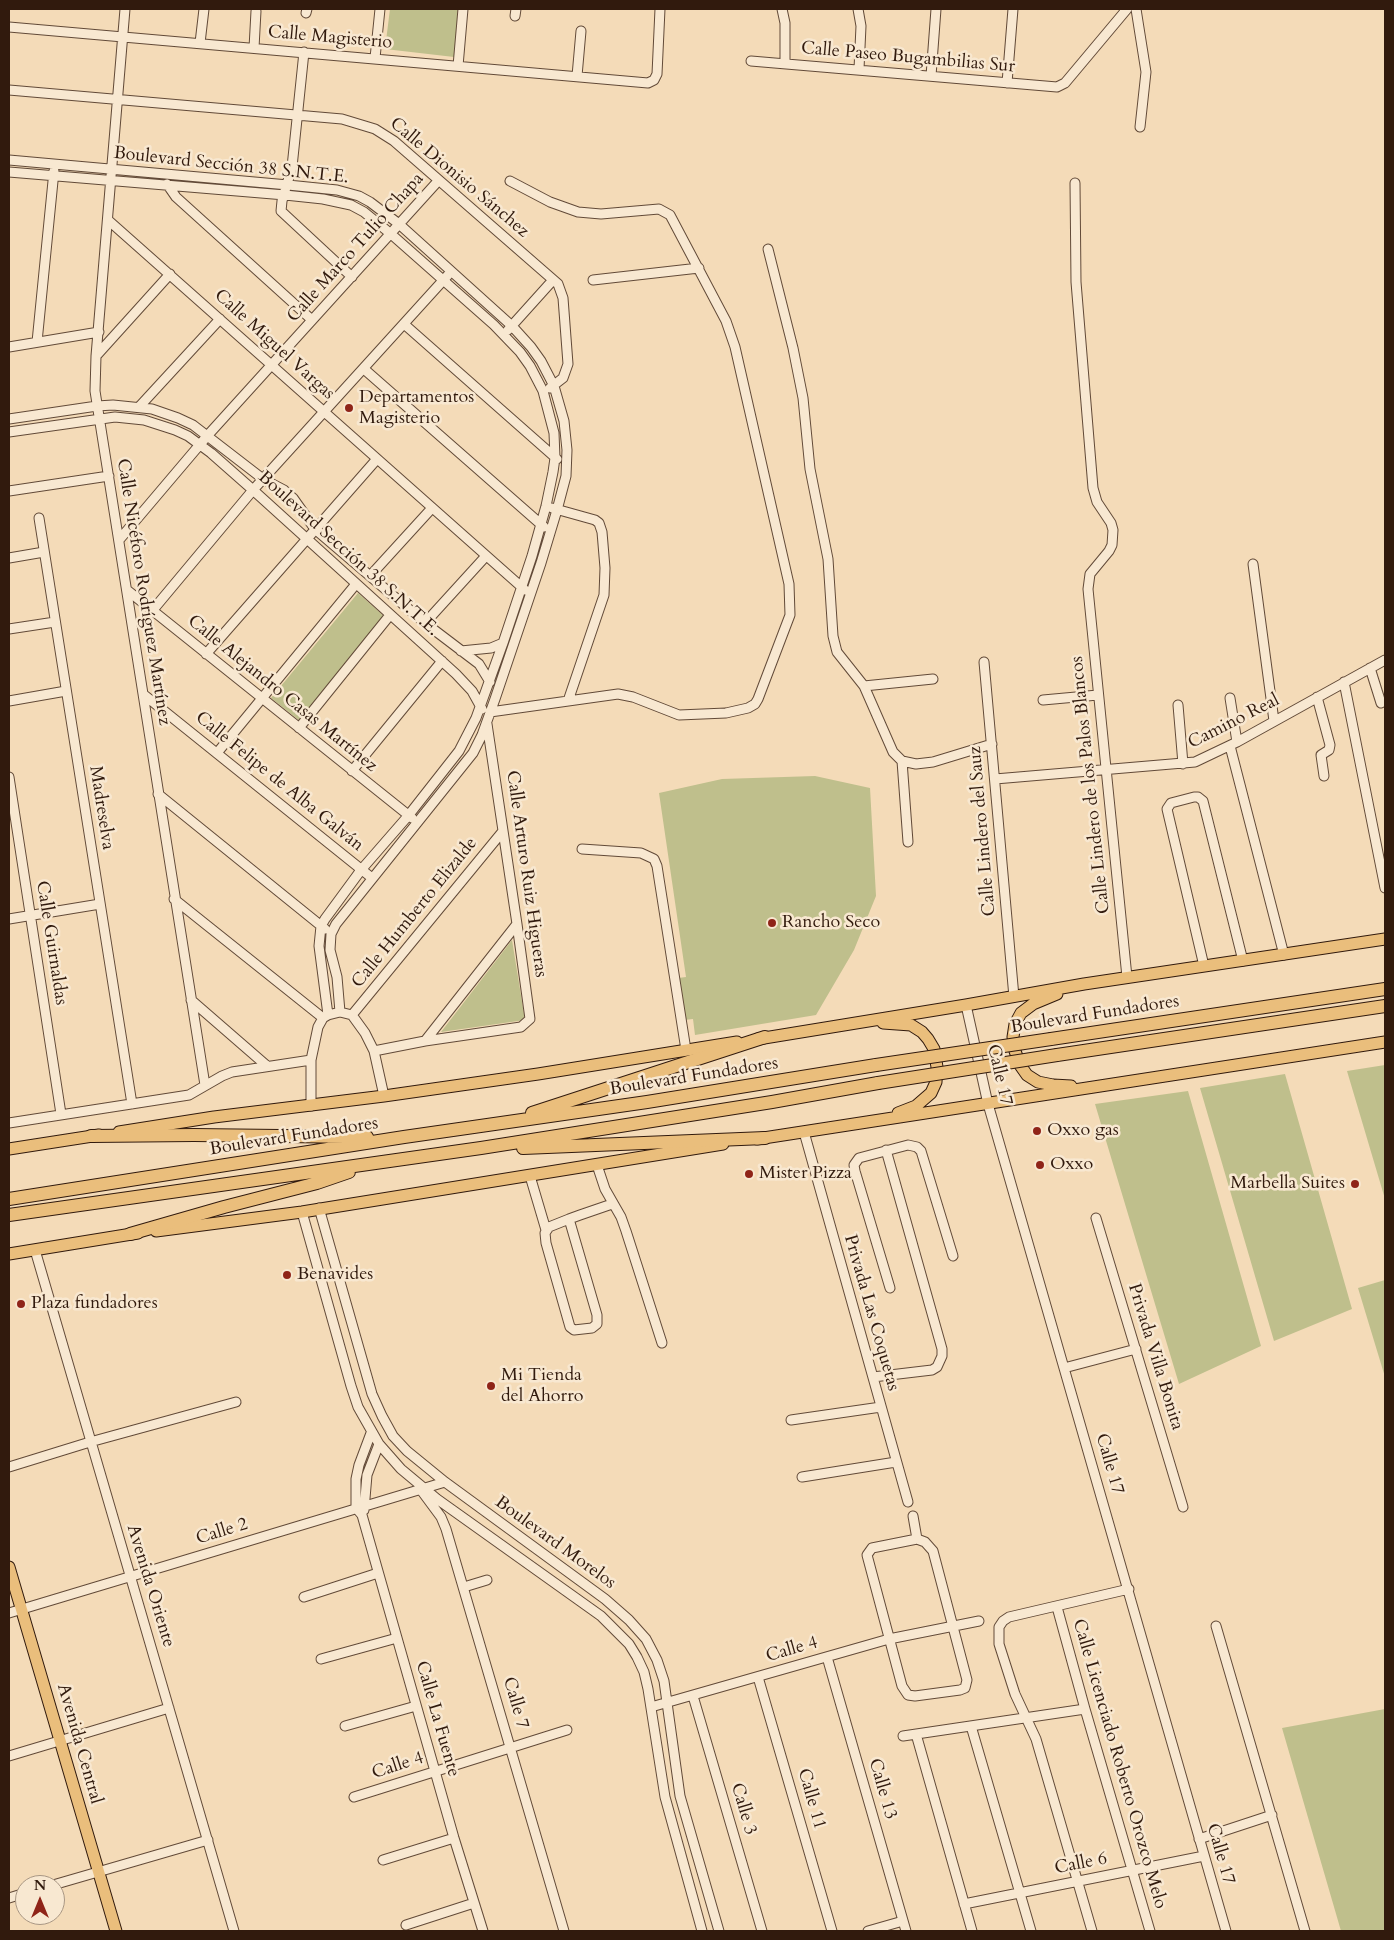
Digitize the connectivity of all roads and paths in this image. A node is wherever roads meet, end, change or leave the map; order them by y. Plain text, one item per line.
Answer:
1 (125, 9) edge
2 (204, 9) edge
3 (380, 9) edge
4 (463, 9) edge
5 (660, 9) edge
6 (782, 9) edge
7 (858, 9) edge
8 (936, 9) edge
9 (1013, 9) edge
10 (1127, 9) edge
11 (1136, 9) edge
12 (256, 11) dead end
13 (9, 27) edge
14 (580, 31) dead end
15 (123, 37) junction
16 (200, 43) junction
17 (254, 48) junction
18 (304, 52) junction
19 (375, 58) junction
20 (751, 60) dead end
21 (785, 63) junction
22 (458, 66) junction
23 (859, 69) junction
24 (577, 76) junction
25 (931, 76) junction
26 (1006, 83) junction
27 (9, 90) edge
28 (119, 100) junction
29 (298, 115) junction
30 (1140, 127) dead end
31 (9, 160) edge
32 (55, 164) junction
33 (113, 170) junction
34 (9, 172) edge
35 (164, 174) junction
36 (54, 176) junction
37 (439, 180) junction
38 (112, 181) junction
39 (510, 181) dead end
40 (1075, 183) dead end
41 (288, 185) junction
42 (168, 186) junction
43 (285, 195) junction
44 (108, 220) junction
45 (399, 224) junction
46 (391, 234) junction
47 (768, 248) dead end
48 (699, 268) junction
49 (451, 271) junction
50 (170, 274) junction
51 (352, 277) junction
52 (444, 280) junction
53 (553, 280) junction
54 (593, 280) dead end
55 (220, 319) junction
56 (312, 320) junction
57 (404, 324) junction
58 (512, 326) junction
59 (99, 332) junction
60 (504, 334) junction
61 (37, 342) junction
62 (9, 347) edge
63 (96, 356) junction
64 (272, 365) junction
65 (364, 369) junction
66 (554, 386) junction
67 (543, 391) junction
68 (97, 406) junction
69 (139, 407) junction
70 (325, 412) junction
71 (99, 418) junction
72 (9, 419) edge
73 (9, 432) edge
74 (208, 435) junction
75 (200, 444) junction
76 (555, 458) junction
77 (377, 459) junction
78 (567, 467) junction
79 (109, 476) junction
80 (263, 479) junction
81 (254, 490) junction
82 (9, 491) edge
83 (546, 506) junction
84 (432, 508) junction
85 (557, 510) junction
86 (39, 518) dead end
87 (541, 525) junction
88 (315, 529) junction
89 (550, 533) junction
90 (306, 539) junction
91 (119, 540) junction
92 (44, 552) junction
93 (486, 556) junction
94 (9, 558) edge
95 (1254, 564) dead end
96 (370, 576) junction
97 (356, 584) junction
98 (521, 587) junction
99 (127, 590) junction
100 (530, 595) junction
101 (152, 611) junction
102 (390, 615) junction
103 (55, 622) junction
104 (425, 623) junction
105 (9, 629) edge
106 (503, 643) junction
107 (460, 651) junction
108 (206, 654) junction
109 (1385, 660) edge
110 (442, 661) junction
111 (984, 662) dead end
112 (1370, 668) junction
113 (490, 680) junction
114 (933, 680) dead end
115 (1344, 682) junction
116 (864, 686) junction
117 (66, 691) junction
118 (143, 694) junction
119 (1098, 695) junction
120 (1317, 697) junction
121 (262, 698) junction
122 (1230, 698) dead end
123 (495, 699) junction
124 (9, 700) edge
125 (1043, 700) dead end
126 (568, 701) junction
127 (1381, 703) dead end
128 (1178, 705) dead end
129 (481, 706) junction
130 (490, 712) junction
131 (487, 721) junction
132 (1274, 721) junction
133 (299, 728) junction
134 (992, 744) junction
135 (1234, 744) junction
136 (217, 753) junction
137 (902, 761) junction
138 (1182, 764) junction
139 (1106, 769) junction
140 (352, 771) junction
141 (1324, 776) dead end
142 (9, 778) edge
143 (995, 779) junction
144 (158, 794) junction
145 (408, 816) junction
146 (417, 823) junction
147 (504, 831) junction
148 (908, 842) dead end
149 (582, 849) dead end
150 (362, 870) junction
151 (372, 878) junction
152 (1385, 888) edge
153 (174, 899) junction
154 (100, 904) junction
155 (30, 916) junction
156 (9, 919) edge
157 (518, 924) junction
158 (321, 926) junction
159 (331, 934) junction
160 (1385, 939) edge
161 (1284, 955) junction
162 (1243, 961) junction
163 (1204, 966) junction
164 (1127, 977) junction
165 (1084, 984) junction
166 (1385, 989) edge
167 (1014, 997) junction
168 (191, 1000) junction
169 (966, 1005) junction
170 (1385, 1006) edge
171 (340, 1012) junction
172 (352, 1015) junction
173 (326, 1016) junction
174 (864, 1022) junction
175 (764, 1037) junction
176 (425, 1041) junction
177 (1385, 1042) edge
178 (686, 1050) junction
179 (374, 1051) junction
180 (311, 1060) junction
181 (267, 1066) junction
182 (1112, 1084) junction
183 (205, 1086) junction
184 (384, 1096) junction
185 (132, 1104) junction
186 (988, 1104) junction
187 (311, 1106) junction
188 (61, 1114) junction
189 (870, 1122) junction
190 (9, 1123) edge
191 (500, 1124) junction
192 (798, 1133) junction
193 (91, 1136) junction
194 (404, 1137) junction
195 (769, 1137) junction
196 (481, 1148) junction
197 (9, 1149) edge
198 (886, 1150) junction
199 (379, 1162) junction
200 (597, 1165) junction
201 (530, 1176) junction
202 (11, 1198) edge
203 (612, 1204) junction
204 (319, 1208) junction
205 (302, 1212) junction
206 (14, 1214) edge
207 (1096, 1218) dead end
208 (569, 1219) junction
209 (546, 1230) junction
210 (130, 1234) junction
211 (35, 1250) junction
212 (10, 1254) edge
213 (953, 1256) dead end
214 (890, 1288) dead end
215 (662, 1343) dead end
216 (1136, 1349) junction
217 (1064, 1368) junction
218 (873, 1377) junction
219 (236, 1402) dead end
220 (881, 1407) junction
221 (791, 1420) dead end
222 (371, 1433) junction
223 (90, 1442) junction
224 (379, 1444) junction
225 (896, 1462) junction
226 (9, 1466) edge
227 (802, 1477) dead end
228 (445, 1482) junction
229 (424, 1490) junction
230 (908, 1502) dead end
231 (1184, 1507) dead end
232 (361, 1510) junction
233 (913, 1516) dead end
234 (917, 1539) junction
235 (9, 1566) edge
236 (378, 1573) junction
237 (130, 1576) junction
238 (487, 1580) dead end
239 (464, 1587) junction
240 (1128, 1589) junction
241 (304, 1596) dead end
242 (1057, 1606) junction
243 (21, 1609) junction
244 (9, 1613) edge
245 (979, 1621) dead end
246 (1216, 1626) dead end
247 (954, 1627) junction
248 (397, 1638) junction
249 (889, 1639) junction
250 (827, 1656) junction
251 (321, 1659) dead end
252 (758, 1677) junction
253 (693, 1696) junction
254 (667, 1704) junction
255 (416, 1706) junction
256 (651, 1707) junction
257 (169, 1708) junction
258 (1085, 1710) junction
259 (1027, 1718) junction
260 (345, 1726) dead end
261 (971, 1726) junction
262 (567, 1730) dead end
263 (916, 1734) junction
264 (903, 1736) dead end
265 (60, 1740) junction
266 (510, 1747) junction
267 (9, 1756) edge
268 (435, 1771) junction
269 (354, 1797) dead end
270 (1272, 1815) junction
271 (454, 1838) junction
272 (1199, 1839) junction
273 (208, 1840) junction
274 (1204, 1856) junction
275 (383, 1860) dead end
276 (1134, 1870) junction
277 (99, 1871) junction
278 (65, 1881) edge
279 (1077, 1881) junction
280 (1019, 1892) junction
281 (474, 1902) junction
282 (964, 1904) junction
283 (903, 1921) junction
284 (406, 1925) dead end
285 (116, 1931) edge
286 (234, 1931) edge
287 (483, 1931) edge
288 (564, 1931) edge
289 (702, 1931) edge
290 (719, 1931) edge
291 (762, 1931) edge
292 (832, 1931) edge
293 (868, 1931) edge
294 (906, 1931) edge
295 (972, 1931) edge
296 (1031, 1931) edge
297 (1092, 1931) edge
298 (1150, 1931) edge
299 (1226, 1931) edge
300 (1305, 1931) edge

1 - 15 street, Calle Nicéforo Rodríguez Martínez
2 - 16 street
3 - 19 street
4 - 22 street
5 - 24 street, Calle Magisterio
6 - 21 street
7 - 23 street
8 - 25 street
9 - 26 street
10 - 26 street, Calle Paseo Bugambilias Sur
11 - 30 street
12 - 17 street
13 - 15 street, Calle Magisterio
14 - 24 street
15 - 16 street, Calle Magisterio
15 - 28 street, Calle Nicéforo Rodríguez Martínez
16 - 17 street, Calle Magisterio
17 - 18 street, Calle Magisterio
18 - 19 street, Calle Magisterio
18 - 29 street
19 - 22 street, Calle Magisterio
20 - 21 street, Calle Paseo Bugambilias Sur
21 - 23 street, Calle Paseo Bugambilias Sur
22 - 24 street, Calle Magisterio
23 - 25 street, Calle Paseo Bugambilias Sur
25 - 26 street, Calle Paseo Bugambilias Sur
27 - 28 street, Calle Dionisio Sánchez
28 - 29 street, Calle Dionisio Sánchez
28 - 33 street, Calle Nicéforo Rodríguez Martínez
29 - 37 street, Calle Dionisio Sánchez
29 - 41 street
31 - 32 street, Boulevard Sección 38 S.N.T.E.
32 - 33 street, Boulevard Sección 38 S.N.T.E.
32 - 36 street
33 - 35 street, Boulevard Sección 38 S.N.T.E.
33 - 38 street, Calle Nicéforo Rodríguez Martínez
34 - 36 street, Boulevard Sección 38 S.N.T.E.
35 - 41 street, Boulevard Sección 38 S.N.T.E.
35 - 42 street
36 - 38 street, Boulevard Sección 38 S.N.T.E.
36 - 61 street
37 - 45 street, Calle Marco Tulio Chapa
37 - 53 street, Calle Dionisio Sánchez
38 - 42 street, Boulevard Sección 38 S.N.T.E.
38 - 44 street, Calle Nicéforo Rodríguez Martínez
39 - 48 street
40 - 119 street, Calle Lindero de los Palos Blancos
41 - 43 street
41 - 45 street, Boulevard Sección 38 S.N.T.E.
42 - 43 street, Boulevard Sección 38 S.N.T.E.
42 - 56 street
43 - 46 street, Boulevard Sección 38 S.N.T.E.
43 - 51 street
44 - 50 street, Calle Miguel Vargas
44 - 59 street, Calle Nicéforo Rodríguez Martínez
45 - 46 street, Calle Marco Tulio Chapa
45 - 49 street, Boulevard Sección 38 S.N.T.E.
46 - 51 street, Calle Marco Tulio Chapa
46 - 52 street, Boulevard Sección 38 S.N.T.E.
47 - 116 street
48 - 54 street
48 - 126 street
49 - 52 street
49 - 58 street, Boulevard Sección 38 S.N.T.E.
50 - 55 street, Calle Miguel Vargas
50 - 63 street
51 - 56 street, Calle Marco Tulio Chapa
52 - 57 street
52 - 60 street, Boulevard Sección 38 S.N.T.E.
53 - 58 street
53 - 66 street, Calle Dionisio Sánchez
55 - 64 street, Calle Miguel Vargas
55 - 69 street
56 - 64 street, Calle Marco Tulio Chapa
57 - 65 street
57 - 76 street
58 - 60 street
58 - 66 street, Boulevard Sección 38 S.N.T.E.
59 - 61 street
59 - 63 street, Calle Nicéforo Rodríguez Martínez
60 - 67 street, Boulevard Sección 38 S.N.T.E.
61 - 62 street
63 - 68 street, Calle Nicéforo Rodríguez Martínez
64 - 70 street, Calle Miguel Vargas
64 - 74 street, Calle Marco Tulio Chapa
65 - 70 street
65 - 87 street
66 - 67 street
66 - 78 street, Boulevard Sección 38 S.N.T.E.
67 - 76 street, Boulevard Sección 38 S.N.T.E.
68 - 69 street, Boulevard Sección 38 S.N.T.E.
68 - 71 street, Calle Nicéforo Rodríguez Martínez
68 - 72 street, Boulevard Sección 38 S.N.T.E.
69 - 74 street, Boulevard Sección 38 S.N.T.E.
70 - 77 street, Calle Miguel Vargas
70 - 80 street
71 - 73 street, Boulevard Sección 38 S.N.T.E.
71 - 75 street, Boulevard Sección 38 S.N.T.E.
71 - 79 street, Calle Nicéforo Rodríguez Martínez
74 - 75 street, Calle Marco Tulio Chapa
74 - 80 street, Boulevard Sección 38 S.N.T.E.
75 - 81 street, Boulevard Sección 38 S.N.T.E.
75 - 91 street, Calle Marco Tulio Chapa
76 - 78 street
76 - 83 street, Boulevard Sección 38 S.N.T.E.
77 - 84 street, Calle Miguel Vargas
77 - 88 street
78 - 85 street, Boulevard Sección 38 S.N.T.E.
79 - 82 street
79 - 91 street, Calle Nicéforo Rodríguez Martínez
80 - 81 street
80 - 88 street, Boulevard Sección 38 S.N.T.E.
81 - 90 street, Boulevard Sección 38 S.N.T.E.
81 - 101 street
83 - 85 street
83 - 87 street, Boulevard Sección 38 S.N.T.E.
84 - 93 street, Calle Miguel Vargas
84 - 96 street
85 - 89 street, Boulevard Sección 38 S.N.T.E.
85 - 126 street
86 - 92 street, Madreselva
87 - 89 street
87 - 98 street, Boulevard Sección 38 S.N.T.E.
88 - 90 street
88 - 96 street, Boulevard Sección 38 S.N.T.E.
89 - 100 street, Boulevard Sección 38 S.N.T.E.
90 - 97 street, Boulevard Sección 38 S.N.T.E.
90 - 108 street
91 - 99 street, Calle Nicéforo Rodríguez Martínez
92 - 94 street
92 - 103 street, Madreselva
93 - 98 street, Calle Miguel Vargas
93 - 104 street
95 - 132 street
96 - 104 street, Boulevard Sección 38 S.N.T.E.
97 - 102 street, Boulevard Sección 38 S.N.T.E.
97 - 121 street
98 - 100 street, Calle Miguel Vargas
98 - 106 street, Boulevard Sección 38 S.N.T.E.
99 - 101 street, Calle Alejandro Casas Martínez
99 - 118 street, Calle Nicéforo Rodríguez Martínez
100 - 123 street, Boulevard Sección 38 S.N.T.E.
101 - 108 street, Calle Alejandro Casas Martínez
102 - 110 street, Boulevard Sección 38 S.N.T.E.
102 - 133 street
103 - 105 street
103 - 117 street, Madreselva
104 - 107 street, Boulevard Sección 38 S.N.T.E.
106 - 107 street
106 - 113 street, Boulevard Sección 38 S.N.T.E.
107 - 113 street, Boulevard Sección 38 S.N.T.E.
108 - 121 street, Calle Alejandro Casas Martínez
109 - 112 street, Camino Real
110 - 129 street, Boulevard Sección 38 S.N.T.E.
110 - 140 street
111 - 134 street, Calle Lindero del Sauz
112 - 115 street, Camino Real
112 - 127 street
113 - 123 street, Boulevard Sección 38 S.N.T.E.
113 - 129 street, Boulevard Sección 38 S.N.T.E.
114 - 116 street
115 - 120 street, Camino Real
115 - 152 street
116 - 137 street
117 - 124 street
117 - 154 street, Madreselva
118 - 136 street, Calle Felipe de Alba Galván
118 - 144 street, Calle Nicéforo Rodríguez Martínez
119 - 125 street
119 - 139 street, Calle Lindero de los Palos Blancos
120 - 132 street, Camino Real
120 - 141 street
121 - 133 street, Calle Alejandro Casas Martínez
121 - 136 street
122 - 135 street
123 - 130 street, Boulevard Sección 38 S.N.T.E.
126 - 130 street
128 - 138 street
129 - 131 street, Boulevard Sección 38 S.N.T.E.
129 - 145 street, Boulevard Sección 38 S.N.T.E.
130 - 131 street, Boulevard Sección 38 S.N.T.E.
131 - 146 street, Boulevard Sección 38 S.N.T.E.
131 - 147 street, Calle Arturo Ruiz Higueras
132 - 135 street, Camino Real
133 - 140 street, Calle Alejandro Casas Martínez
134 - 137 street
134 - 143 street, Calle Lindero del Sauz
135 - 138 street, Camino Real
135 - 161 street
136 - 150 street, Calle Felipe de Alba Galván
137 - 148 street
138 - 139 street, Camino Real
139 - 143 street, Camino Real
139 - 164 street, Calle Lindero de los Palos Blancos
140 - 145 street, Calle Alejandro Casas Martínez
142 - 155 street, Calle Guirnaldas
143 - 167 street, Calle Lindero del Sauz
144 - 153 street, Calle Nicéforo Rodríguez Martínez
144 - 158 street
145 - 146 street, Calle Alejandro Casas Martínez
145 - 150 street, Boulevard Sección 38 S.N.T.E.
146 - 151 street, Boulevard Sección 38 S.N.T.E.
147 - 157 street, Calle Arturo Ruiz Higueras
147 - 172 street, Calle Humberto Elizalde
149 - 178 street
150 - 151 street, Calle Felipe de Alba Galván
150 - 158 street, Boulevard Sección 38 S.N.T.E.
151 - 159 street, Boulevard Sección 38 S.N.T.E.
153 - 168 street, Calle Nicéforo Rodríguez Martínez
153 - 173 street
154 - 155 street
154 - 185 street, Madreselva
155 - 156 street
155 - 188 street, Calle Guirnaldas
157 - 176 street
157 - 176 street, Calle Arturo Ruiz Higueras
158 - 159 street
158 - 173 street, Boulevard Sección 38 S.N.T.E.
159 - 171 street
160 - 161 main road
161 - 162 main road
162 - 163 main road
162 - 163 street
163 - 164 main road
164 - 165 main road
165 - 167 main road
165 - 182 main road
166 - 191 highway, Boulevard Fundadores, bridge
167 - 169 main road
168 - 181 street
168 - 183 street, Calle Nicéforo Rodríguez Martínez
169 - 174 main road
169 - 186 street, Calle 17
170 - 196 highway, Boulevard Fundadores, bridge
171 - 172 street
171 - 173 street
172 - 179 street
173 - 180 street, Boulevard Sección 38 S.N.T.E.
174 - 175 main road
174 - 189 main road
175 - 178 main road
175 - 191 highway
176 - 179 street
177 - 182 main road
178 - 184 main road
179 - 184 street
180 - 181 street
180 - 187 street, Boulevard Sección 38 S.N.T.E.
181 - 183 street
182 - 186 main road
183 - 185 street
184 - 187 main road
185 - 188 street
186 - 189 main road
186 - 217 street, Calle 17
187 - 193 main road
188 - 190 street
189 - 192 main road
191 - 194 highway, Boulevard Fundadores
192 - 195 main road
192 - 218 street, Privada Las Coquetas
193 - 194 highway
193 - 197 main road
194 - 202 highway, Boulevard Fundadores
195 - 196 highway
195 - 200 main road
196 - 199 highway, Boulevard Fundadores
198 - 213 street
198 - 214 street
198 - 218 street
199 - 206 highway, Boulevard Fundadores
199 - 210 highway
200 - 201 main road
200 - 203 street
201 - 204 main road
201 - 209 street
203 - 208 street
203 - 215 street
204 - 205 main road
204 - 228 street, Boulevard Morelos
205 - 210 main road
205 - 222 street, Boulevard Morelos
207 - 216 street, Privada Villa Bonita
208 - 209 street
208 - 209 street
210 - 211 main road
211 - 212 main road
211 - 223 street, Avenida Oriente
216 - 217 street
216 - 231 street, Privada Villa Bonita
217 - 240 street, Calle 17
218 - 220 street, Privada Las Coquetas
219 - 223 street
220 - 221 street
220 - 225 street, Privada Las Coquetas
222 - 224 street, Boulevard Morelos
222 - 232 street, Calle La Fuente
223 - 226 street
223 - 237 street, Avenida Oriente
224 - 229 street, Boulevard Morelos
224 - 232 street, Calle La Fuente
225 - 227 street
225 - 230 street, Privada Las Coquetas
228 - 229 street, Calle 2
228 - 254 street, Boulevard Morelos
229 - 232 street, Calle 2
229 - 239 street, Calle 7
229 - 256 street, Boulevard Morelos
232 - 236 street, Calle La Fuente
232 - 237 street, Calle 2
233 - 234 street
234 - 247 street
234 - 249 street
235 - 243 main road, Avenida Central
236 - 241 street
236 - 248 street, Calle La Fuente
237 - 243 street, Calle 2
237 - 257 street, Avenida Oriente
238 - 239 street
239 - 266 street, Calle 7
240 - 242 street
240 - 272 street, Calle 17
242 - 258 street, Calle Licenciado Roberto Orozco Melo
242 - 259 street
243 - 244 street, Calle 2
243 - 265 main road, Avenida Central
245 - 247 street, Calle 4
246 - 270 street
247 - 249 street, Calle 4
247 - 249 street
248 - 251 street
248 - 255 street, Calle La Fuente
249 - 250 street, Calle 4
250 - 252 street, Calle 4
250 - 283 street, Calle 13
252 - 253 street, Calle 4
252 - 292 street, Calle 11
253 - 254 street, Calle 4
253 - 291 street, Calle 3
254 - 256 street, Calle 4
254 - 290 street, Boulevard Morelos
255 - 260 street
255 - 268 street, Calle La Fuente
256 - 289 street, Boulevard Morelos
257 - 265 street
257 - 273 street, Avenida Oriente
258 - 259 street
258 - 276 street, Calle Licenciado Roberto Orozco Melo
259 - 261 street
259 - 279 street
261 - 263 street
261 - 280 street
262 - 266 street, Calle 4
263 - 264 street
263 - 282 street
265 - 267 street
265 - 277 main road, Avenida Central
266 - 268 street, Calle 4
266 - 288 street, Calle 7
268 - 269 street, Calle 4
268 - 271 street, Calle La Fuente
270 - 272 street
270 - 300 street
271 - 275 street
271 - 281 street, Calle La Fuente
272 - 274 street, Calle 17
273 - 277 street
273 - 286 street, Avenida Oriente
274 - 276 street, Calle 6
274 - 299 street, Calle 17
276 - 279 street, Calle 6
276 - 298 street, Calle Licenciado Roberto Orozco Melo
277 - 278 street
277 - 285 main road, Avenida Central
279 - 280 street, Calle 6
279 - 297 street
280 - 282 street, Calle 6
280 - 296 street
281 - 284 street
281 - 287 street, Calle La Fuente
282 - 295 street
283 - 293 street
283 - 294 street, Calle 13

